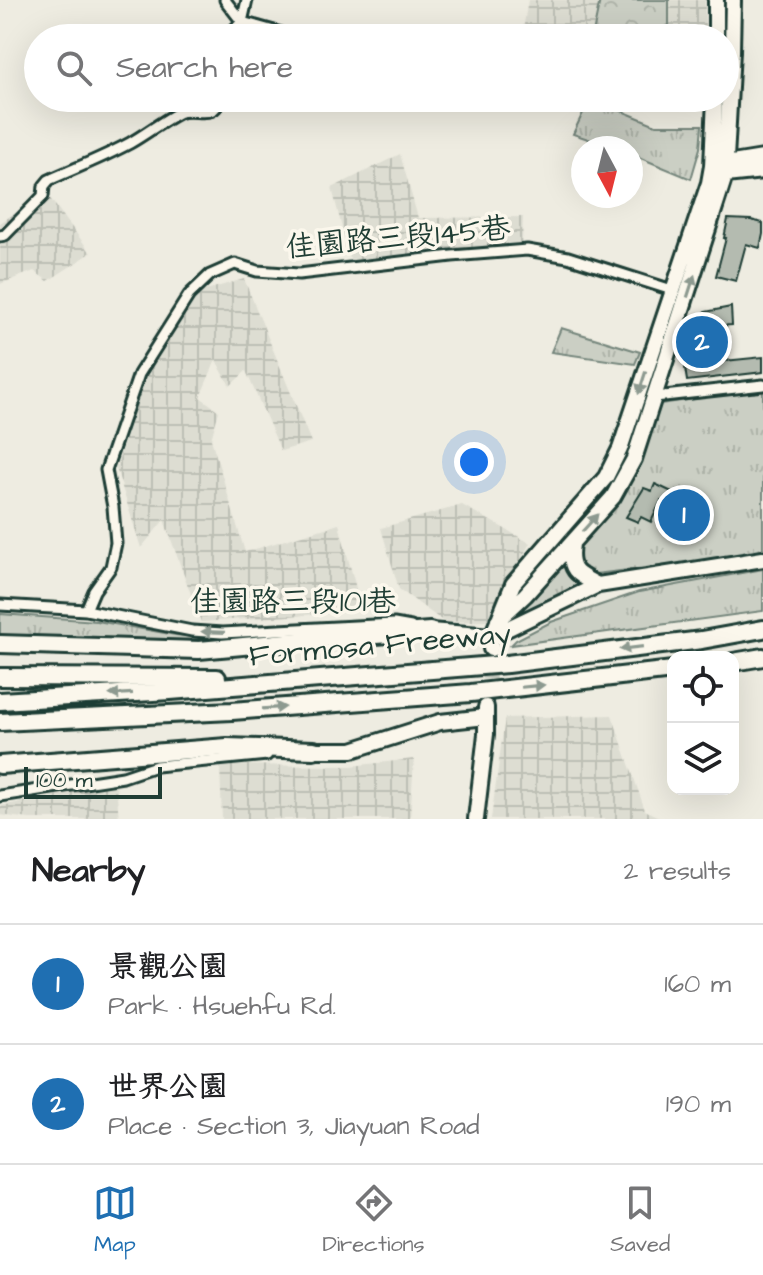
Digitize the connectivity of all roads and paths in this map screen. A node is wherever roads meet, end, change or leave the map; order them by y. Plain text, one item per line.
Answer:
1 (225, 0) edge
2 (247, 0) edge
3 (716, 0) edge
4 (733, 0) edge
5 (242, 22) junction
6 (249, 24) edge
7 (716, 24) edge
8 (731, 24) edge
9 (180, 112) edge
10 (716, 112) edge
11 (724, 112) edge
12 (763, 158) edge
13 (719, 170) junction
14 (763, 171) edge
15 (0, 236) edge
16 (672, 290) junction
17 (763, 385) edge
18 (655, 397) junction
19 (572, 544) junction
20 (763, 559) edge
21 (598, 585) junction
22 (0, 605) edge
23 (86, 610) junction
24 (498, 620) junction
25 (763, 629) edge
26 (430, 631) junction
27 (492, 642) junction
28 (0, 644) edge
29 (763, 657) edge
30 (739, 661) edge
31 (667, 671) edge
32 (350, 676) junction
33 (0, 677) edge
34 (0, 701) edge
35 (232, 711) junction
36 (0, 722) edge
37 (0, 730) edge
38 (314, 750) junction
39 (0, 765) edge
40 (0, 796) edge
41 (476, 819) edge

1 - 5 street
2 - 5 street
3 - 7 street
4 - 8 street
5 - 6 street
9 - 15 street
10 - 13 street
11 - 13 street
12 - 13 street
13 - 14 street
13 - 16 street
18 -> 13 street
16 - 23 street, 佳園路三段145巷
16 -> 24 street
17 - 18 street
19 -> 18 street
19 - 21 street
19 - 24 street
20 - 21 street
21 - 27 street
22 - 23 street, 佳園路三段101巷
26 -> 23 street, 佳園路三段101巷
24 - 27 street
25 -> 32 highway, Formosa Freeway
26 - 27 street, 佳園路三段101巷
26 - 28 highway
29 - 30 highway
35 -> 31 highway, Formosa Freeway
32 - 33 highway
32 -> 34 highway, Formosa Freeway
35 - 36 highway, Formosa Freeway
35 - 37 highway
38 - 39 highway
38 - 40 street
38 - 41 street

